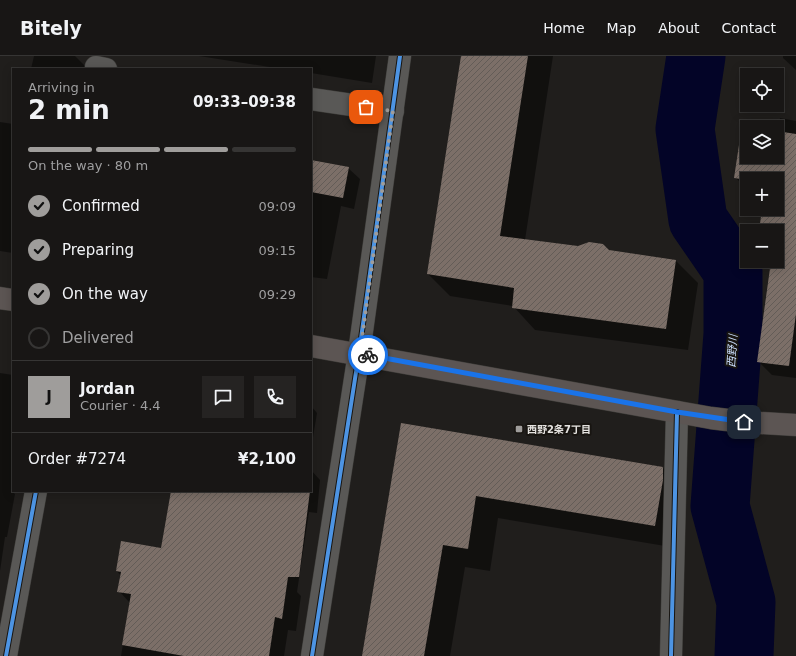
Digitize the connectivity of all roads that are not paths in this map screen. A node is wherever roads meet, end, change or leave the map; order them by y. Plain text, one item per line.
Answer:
1 (400, 56) edge
2 (312, 99) edge
3 (393, 111) junction
4 (0, 298) edge
5 (12, 300) edge
6 (312, 346) edge
7 (360, 353) junction
8 (677, 412) junction
9 (796, 425) edge
10 (36, 492) edge
11 (6, 656) edge
12 (312, 656) edge
13 (671, 656) edge

1 - 3 street
2 - 3 street
3 - 7 street
4 - 5 main road
6 - 7 main road
7 - 8 main road
7 - 12 street
8 - 9 main road
8 - 13 street
10 - 11 street

